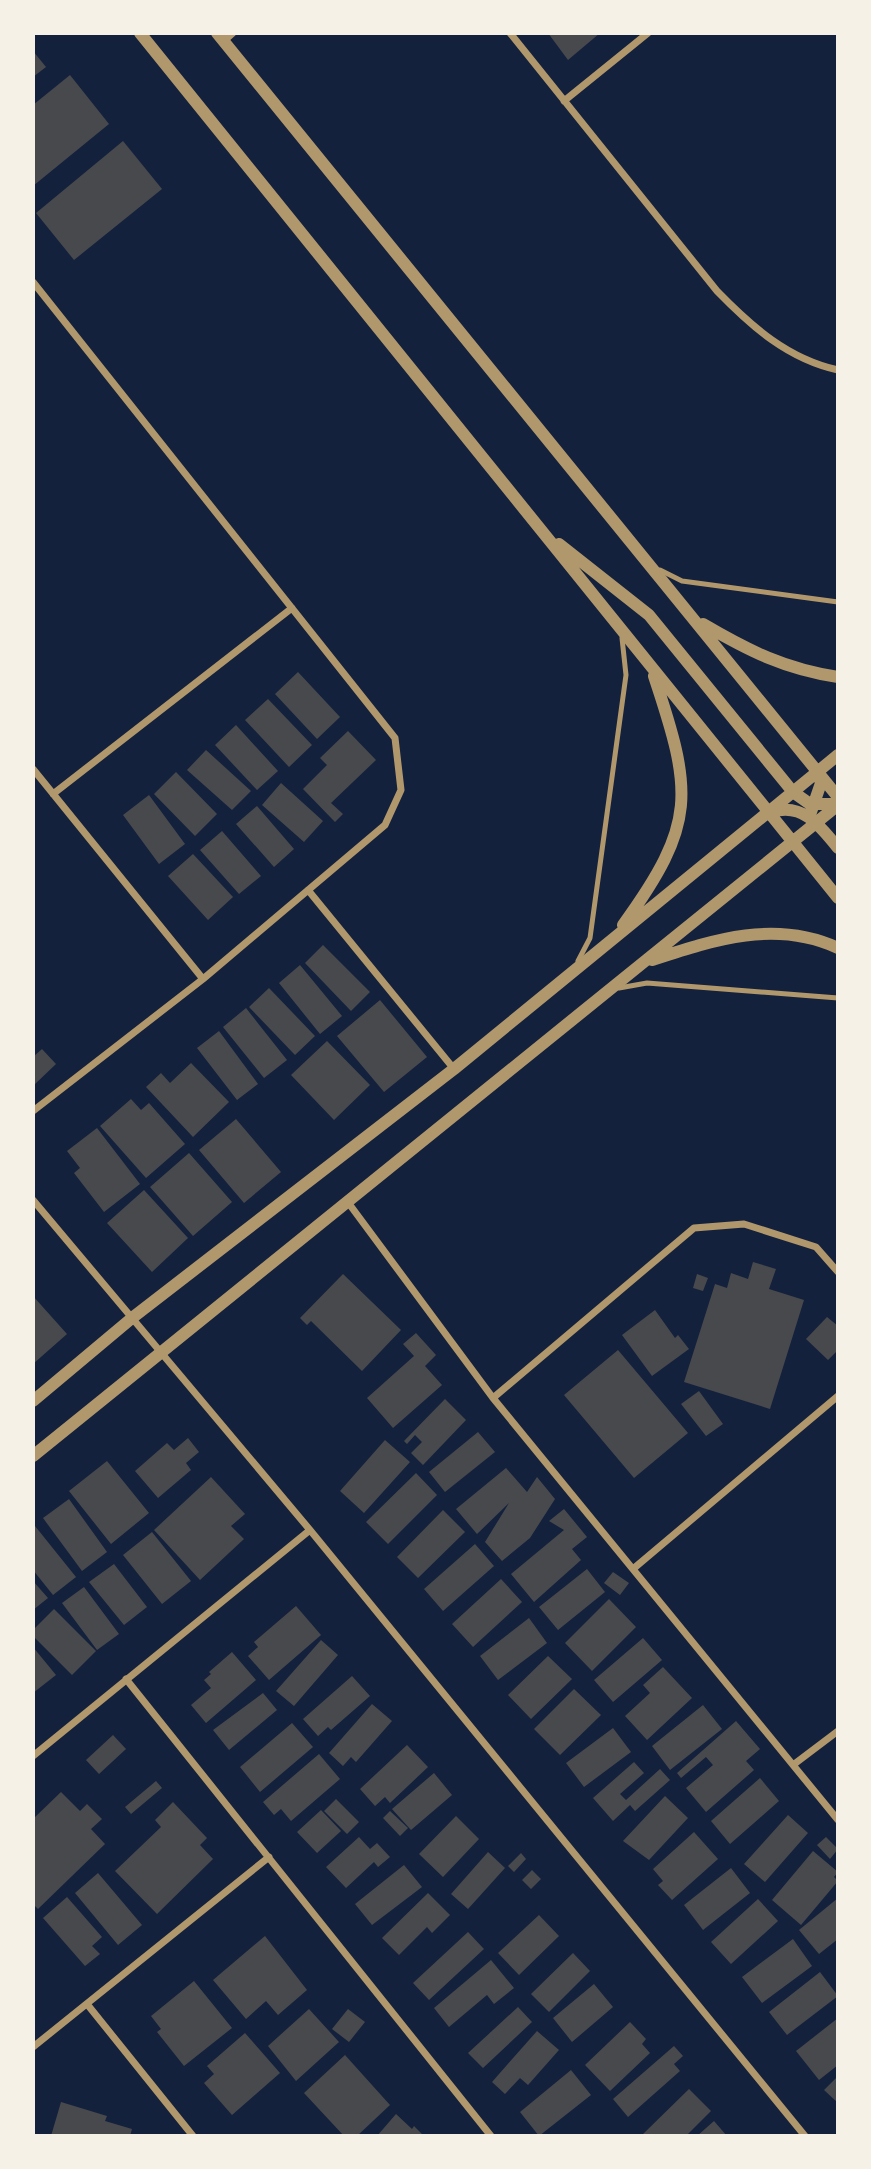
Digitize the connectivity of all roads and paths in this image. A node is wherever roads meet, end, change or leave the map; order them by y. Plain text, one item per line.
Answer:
1 (141, 33) edge
2 (510, 33) edge
3 (648, 33) edge
4 (225, 36) edge
5 (564, 101) junction
6 (33, 282) edge
7 (838, 370) edge
8 (540, 529) junction
9 (646, 559) junction
10 (838, 603) edge
11 (292, 608) junction
12 (695, 619) junction
13 (615, 622) junction
14 (650, 666) junction
15 (838, 677) edge
16 (838, 755) edge
17 (33, 769) edge
18 (818, 772) junction
19 (53, 794) junction
20 (838, 797) edge
21 (838, 804) edge
22 (806, 808) junction
23 (769, 813) junction
24 (793, 842) junction
25 (838, 848) edge
26 (307, 890) junction
27 (838, 898) edge
28 (615, 937) junction
29 (838, 948) edge
30 (645, 962) junction
31 (567, 977) junction
32 (203, 979) junction
33 (603, 996) junction
34 (838, 998) edge
35 (454, 1069) junction
36 (33, 1111) edge
37 (33, 1200) edge
38 (346, 1201) junction
39 (838, 1272) edge
40 (132, 1318) junction
41 (161, 1352) junction
42 (838, 1396) edge
43 (493, 1398) junction
44 (33, 1401) edge
45 (33, 1456) edge
46 (310, 1530) junction
47 (633, 1569) junction
48 (127, 1679) junction
49 (838, 1731) edge
50 (33, 1756) edge
51 (793, 1765) junction
52 (838, 1820) edge
53 (269, 1857) junction
54 (87, 2004) junction
55 (33, 2047) edge
56 (193, 2136) edge
57 (491, 2136) edge
58 (805, 2136) edge

1 - 8 street
2 - 5 street
3 - 5 street
4 - 9 street
5 - 7 street
6 - 11 street
8 - 13 street
8 - 22 street
9 - 10 lane
9 - 12 street
11 - 19 street
11 - 26 street
12 - 15 street
12 - 18 street
13 - 14 street
13 - 31 lane
14 - 23 street
14 - 28 street
16 - 18 street
17 - 19 street
18 - 20 street
18 - 22 street
18 - 22 street
19 - 32 street
21 - 22 street
22 - 23 street
22 - 24 street
22 - 24 street
22 - 25 street
23 - 24 street
23 - 28 street
24 - 27 street
24 - 30 street
26 - 32 street
26 - 35 street
28 - 31 street
29 - 30 street
30 - 33 street
31 - 35 street
32 - 36 street
33 - 34 lane
33 - 38 street
35 - 40 street
37 - 40 street
38 - 41 street
38 - 43 street
39 - 43 street
40 - 41 street
40 - 44 street
41 - 45 street
41 - 46 street
42 - 47 street
43 - 47 street
46 - 48 street
46 - 58 street
47 - 51 street
48 - 50 street
48 - 53 street
49 - 51 street
51 - 52 street
53 - 54 street
53 - 57 street
54 - 55 street
54 - 56 street

